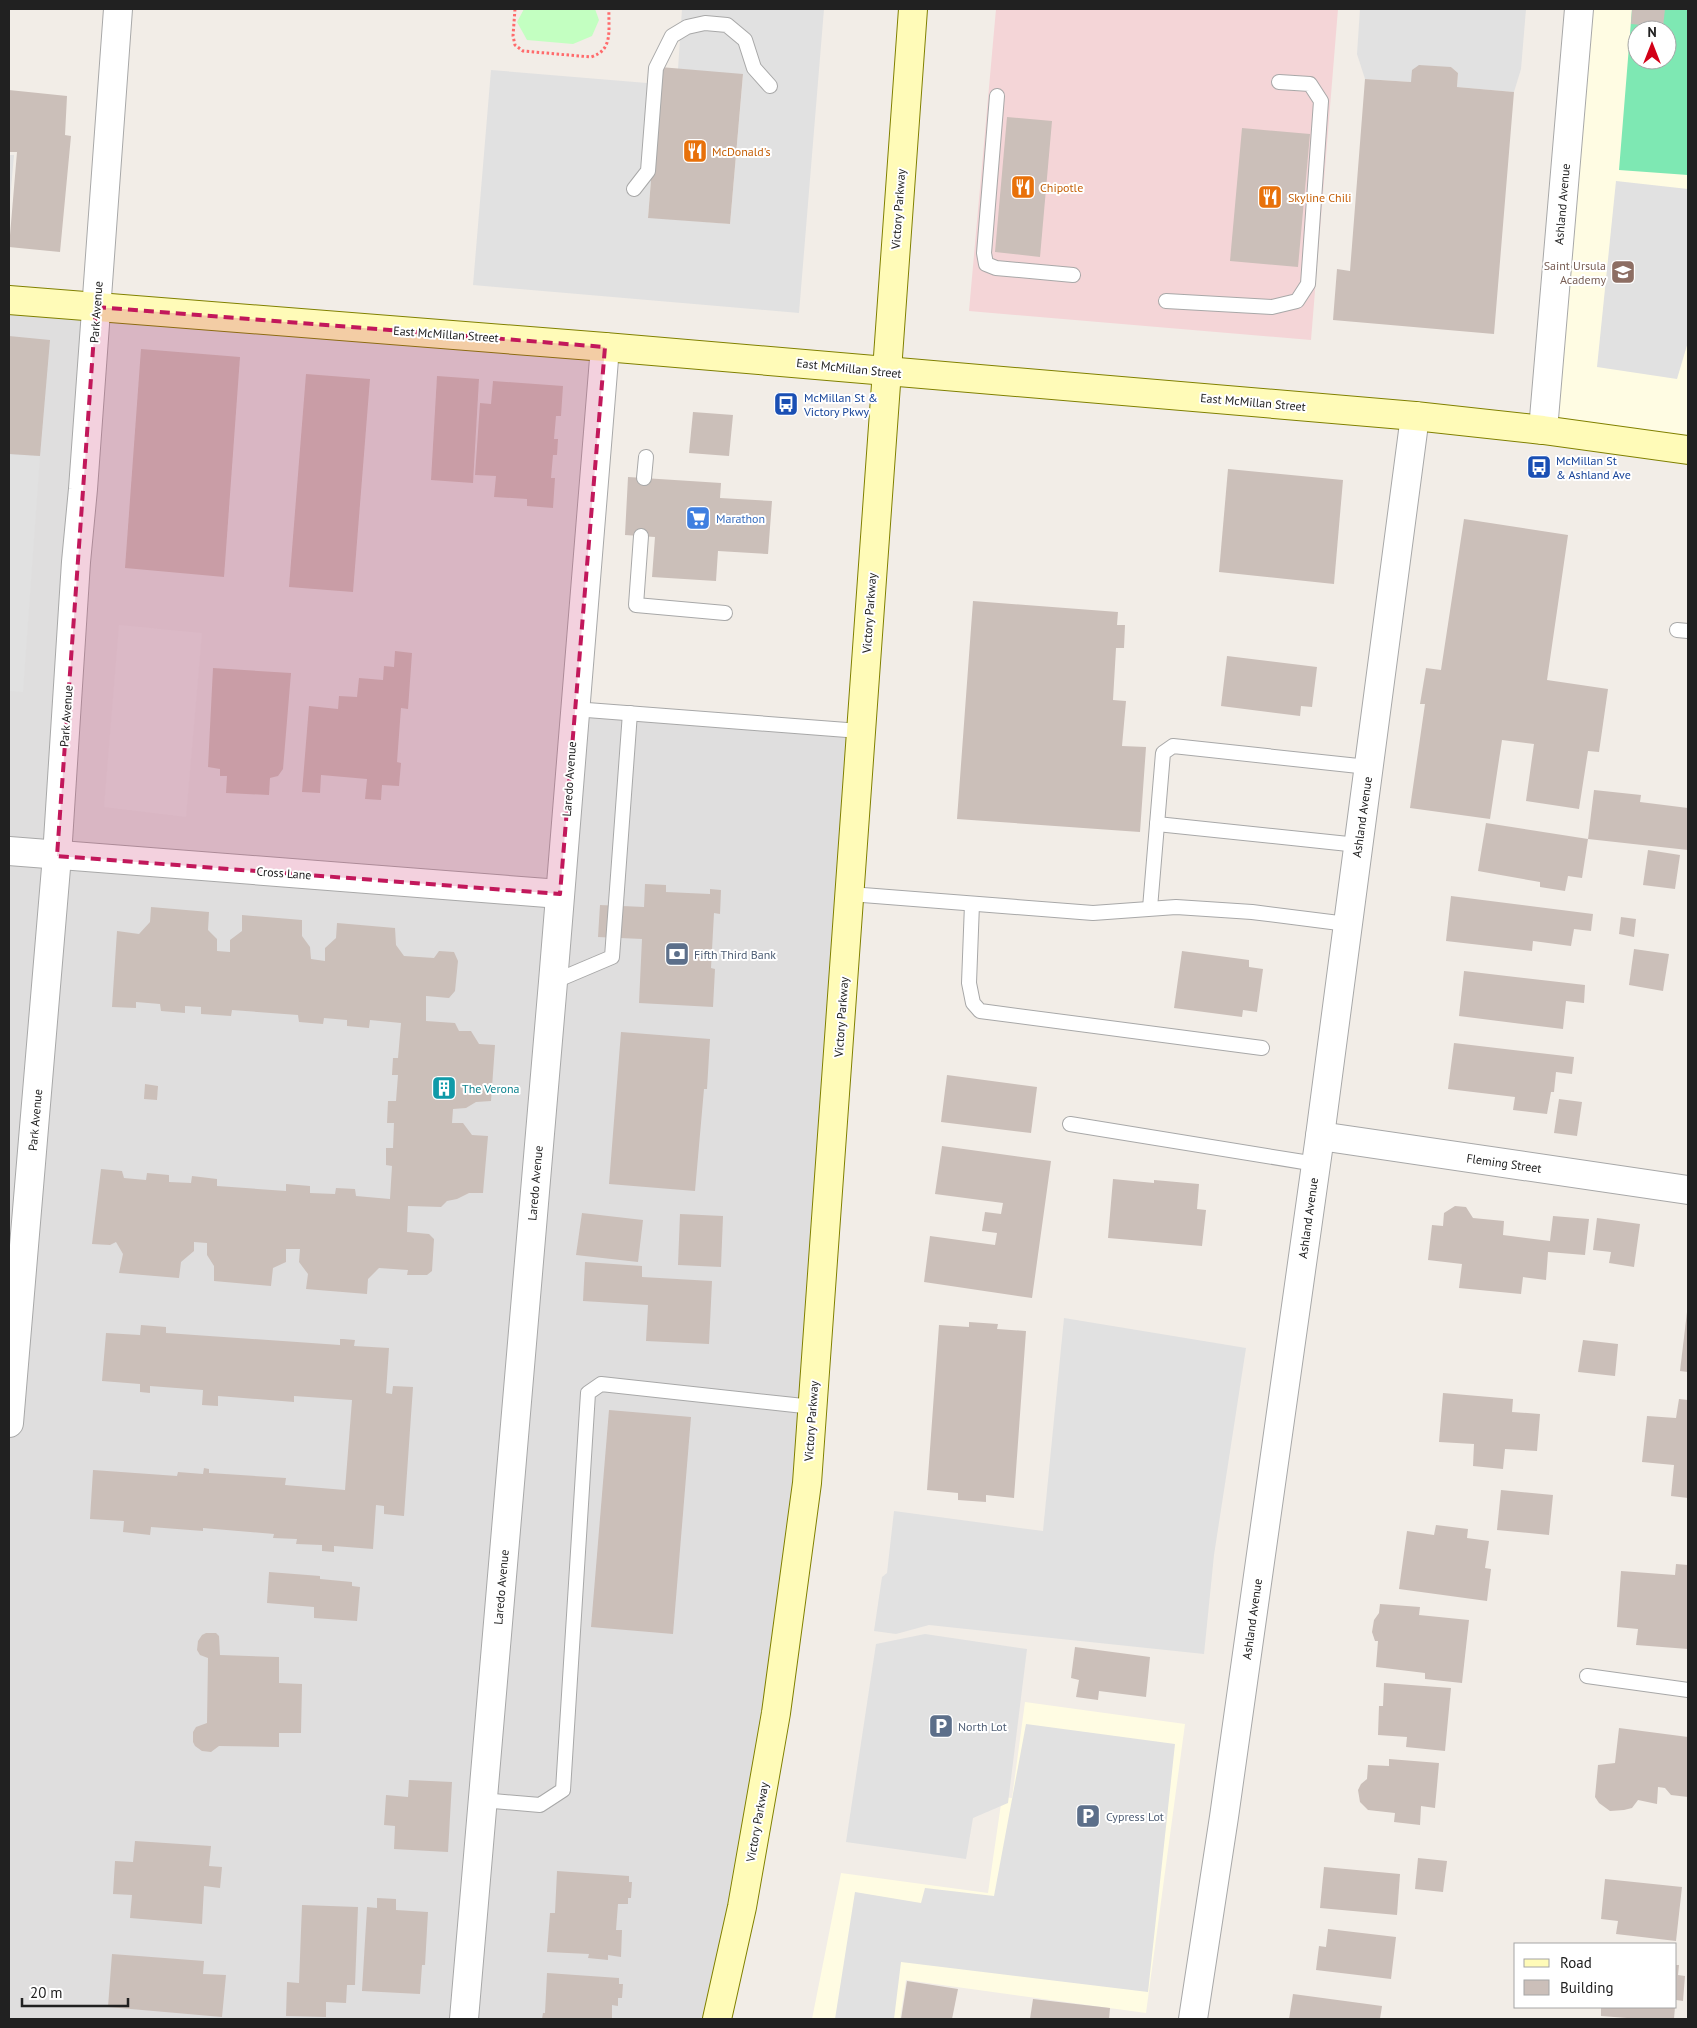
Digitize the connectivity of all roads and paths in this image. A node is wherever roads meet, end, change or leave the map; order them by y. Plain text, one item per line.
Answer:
1 (118, 9) edge
2 (515, 9) edge
3 (609, 9) edge
4 (913, 9) edge
5 (1579, 9) edge
6 (1279, 82) dead end
7 (770, 86) dead end
8 (996, 96) dead end
9 (634, 189) dead end
10 (1073, 275) dead end
11 (9, 300) edge
12 (1166, 301) dead end
13 (96, 307) junction
14 (604, 347) junction
15 (886, 372) junction
16 (1415, 416) junction
17 (1543, 430) junction
18 (1688, 450) edge
19 (646, 457) dead end
20 (644, 478) dead end
21 (641, 536) dead end
22 (725, 613) dead end
23 (574, 708) junction
24 (630, 713) junction
25 (860, 731) junction
26 (1368, 767) junction
27 (1157, 824) junction
28 (1358, 845) junction
29 (9, 851) edge
30 (57, 856) junction
31 (560, 894) junction
32 (850, 894) junction
33 (972, 904) junction
34 (1150, 908) junction
35 (1347, 924) junction
36 (553, 982) junction
37 (1262, 1048) dead end
38 (1070, 1124) dead end
39 (1320, 1136) junction
40 (1316, 1164) junction
41 (1688, 1190) edge
42 (813, 1407) junction
43 (9, 1423) edge
44 (1587, 1676) dead end
45 (1688, 1690) edge
46 (482, 1800) junction
47 (464, 2019) edge
48 (717, 2019) edge
49 (1193, 2019) edge

1 - 13 street, Park Avenue
2 - 3 path
4 - 15 street, Victory Parkway
5 - 17 street, Ashland Avenue
6 - 12 lane
7 - 9 lane
8 - 10 lane
11 - 13 street, East McMillan Street
13 - 14 street, East McMillan Street
13 - 30 street, Park Avenue
14 - 15 street, East McMillan Street
14 - 23 street, Laredo Avenue
15 - 16 street, East McMillan Street
15 - 25 street, Victory Parkway
16 - 17 street, East McMillan Street
16 - 26 street, Ashland Avenue
17 - 18 street, East McMillan Street
19 - 20 lane
21 - 22 lane
23 - 24 lane
23 - 31 street, Laredo Avenue
24 - 25 lane
24 - 36 lane
25 - 32 street, Victory Parkway
26 - 27 lane
26 - 28 street, Ashland Avenue
27 - 28 lane
27 - 34 lane
28 - 35 street, Ashland Avenue
29 - 30 street, Cross Lane
30 - 31 street, Cross Lane
30 - 43 street, Park Avenue
31 - 36 street, Laredo Avenue
32 - 33 lane
32 - 42 street, Victory Parkway
33 - 34 lane
33 - 37 lane
34 - 35 lane
35 - 39 street, Ashland Avenue
36 - 46 street, Laredo Avenue
38 - 40 lane
39 - 40 street, Ashland Avenue
39 - 41 street, Fleming Street
40 - 49 street, Ashland Avenue
42 - 46 lane
42 - 48 street, Victory Parkway
44 - 45 lane
46 - 47 street, Laredo Avenue

